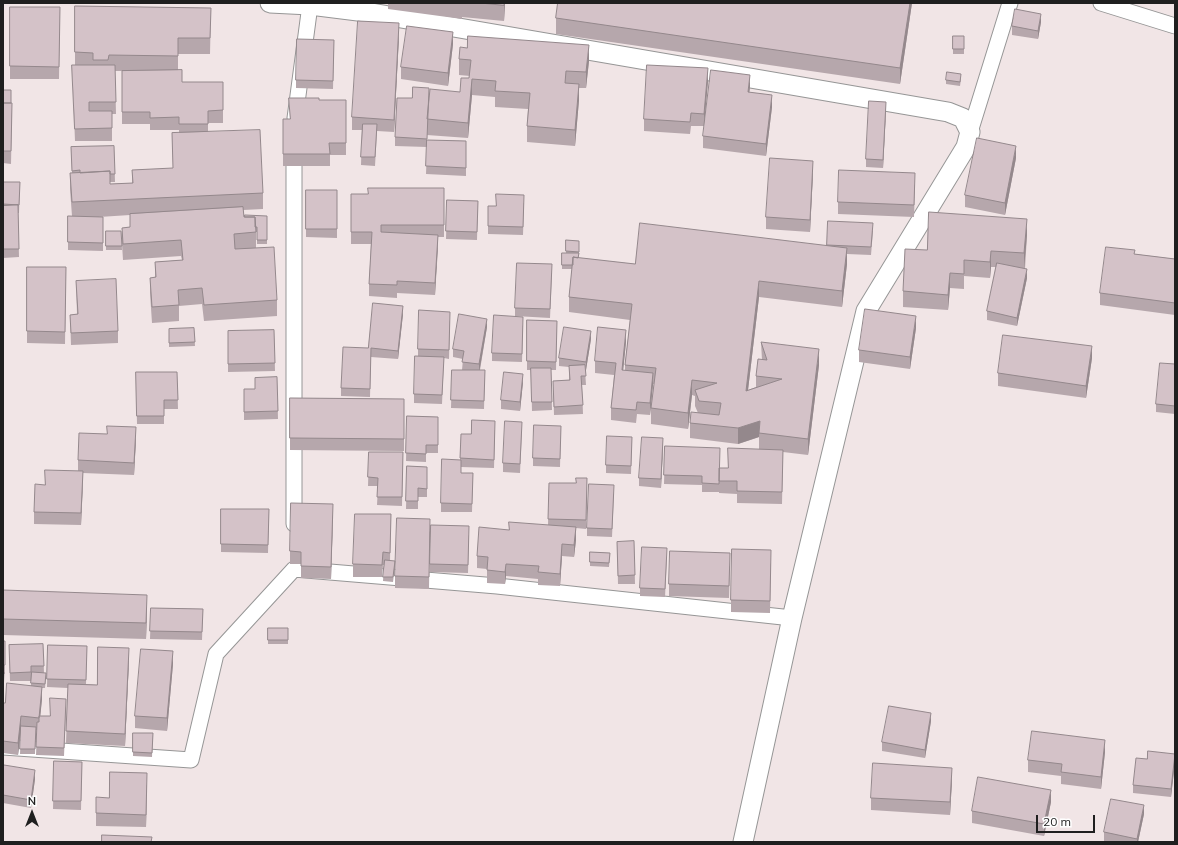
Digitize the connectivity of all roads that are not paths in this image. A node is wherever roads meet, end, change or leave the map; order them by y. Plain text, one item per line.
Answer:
1 (270, 3) edge
2 (1010, 3) edge
3 (1101, 3) edge
4 (310, 5) junction
5 (367, 7) edge
6 (1175, 26) edge
7 (970, 132) junction
8 (294, 537) edge
9 (294, 553) edge
10 (294, 569) junction
11 (792, 618) junction
12 (3, 747) edge
13 (743, 842) edge

1 - 4 street
2 - 7 street
3 - 6 street
4 - 5 street
4 - 8 street
5 - 7 street
7 - 11 street
9 - 10 street
10 - 11 street
10 - 12 street
11 - 13 street

